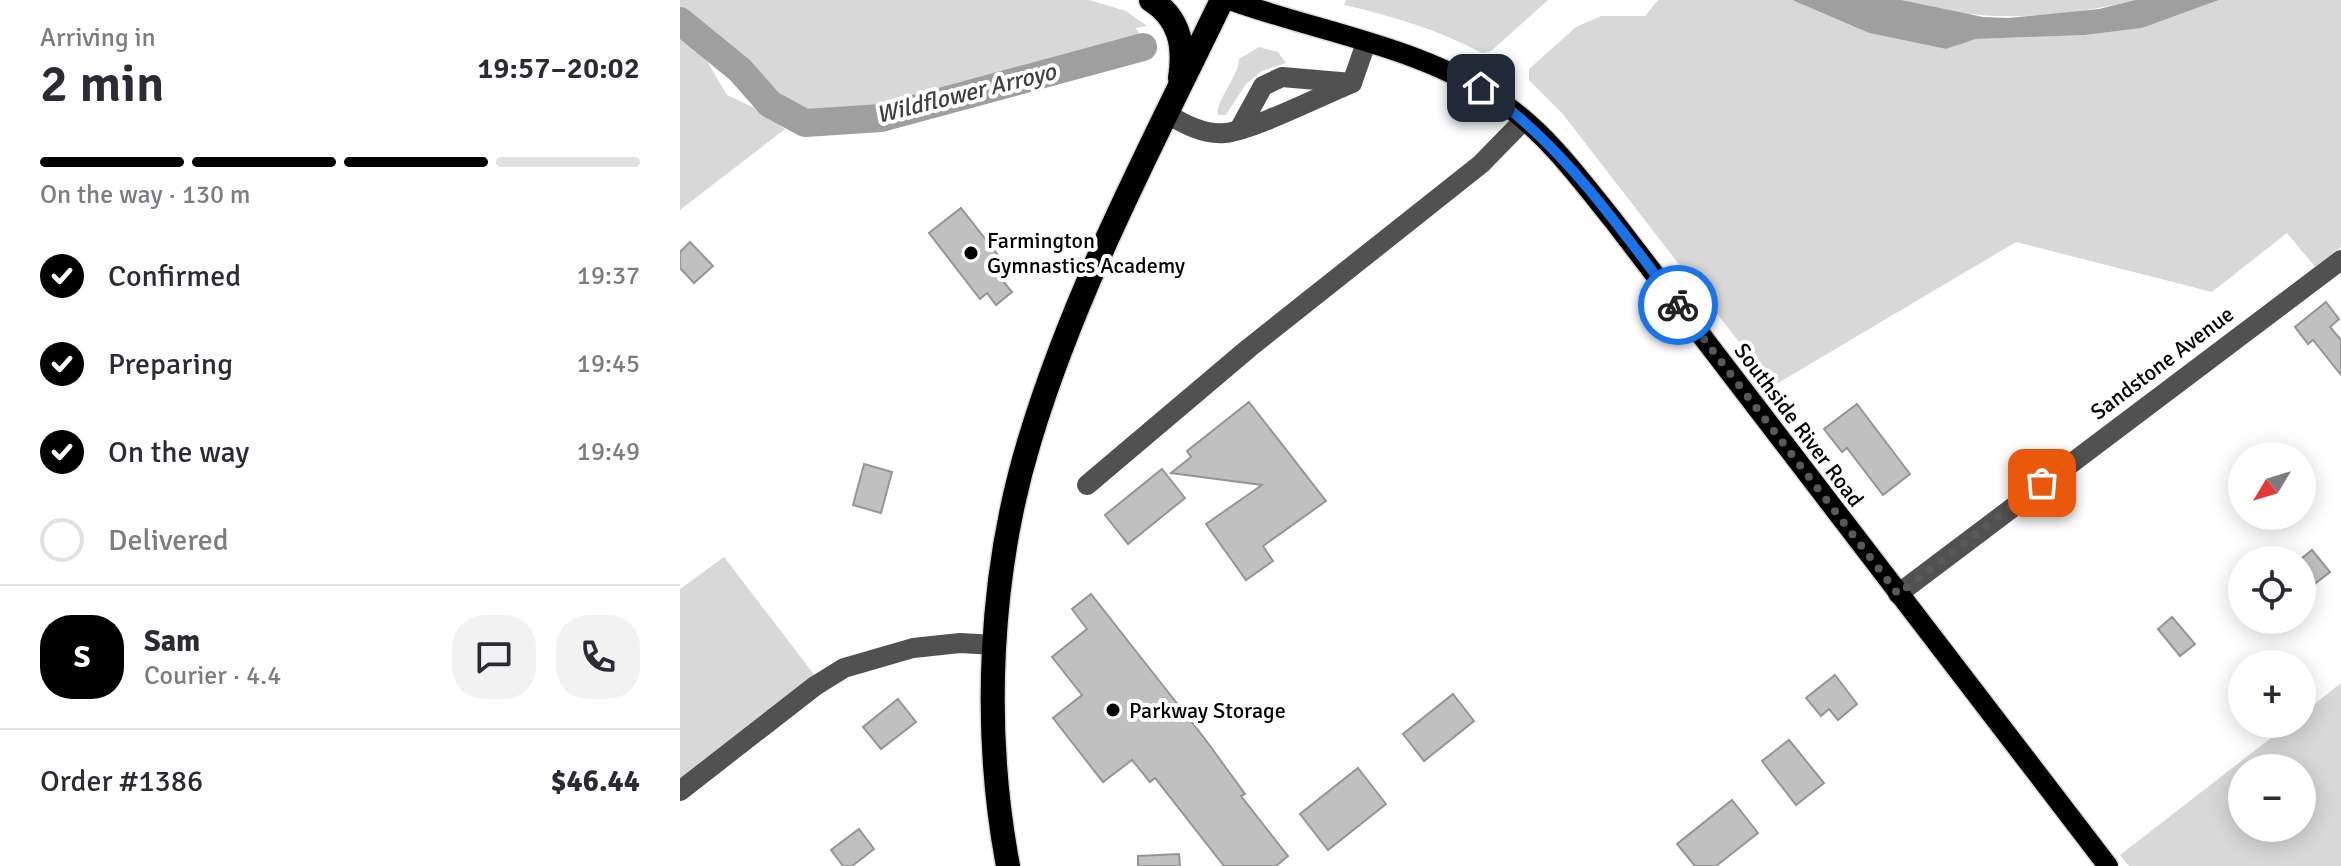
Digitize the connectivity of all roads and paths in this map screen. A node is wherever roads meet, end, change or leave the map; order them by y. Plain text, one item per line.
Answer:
1 (1151, 0) edge
2 (1222, 0) edge
3 (1230, 0) edge
4 (1366, 43) junction
5 (1352, 83) junction
6 (1172, 103) junction
7 (1524, 120) junction
8 (1240, 128) junction
9 (2341, 260) edge
10 (1087, 485) dead end
11 (1898, 594) junction
12 (996, 645) junction
13 (680, 791) edge
14 (1008, 866) edge
15 (2108, 866) edge

1 - 6 highway
2 - 6 highway
3 - 4 main road, Southside River Road
4 - 5 street
4 - 7 main road, Southside River Road
5 - 8 street
5 - 8 street
6 - 8 street
6 - 12 highway
7 - 10 street
7 - 11 main road, Southside River Road
9 - 11 street, Sandstone Avenue
11 - 15 main road, Southside River Road
12 - 13 street
12 - 14 highway

